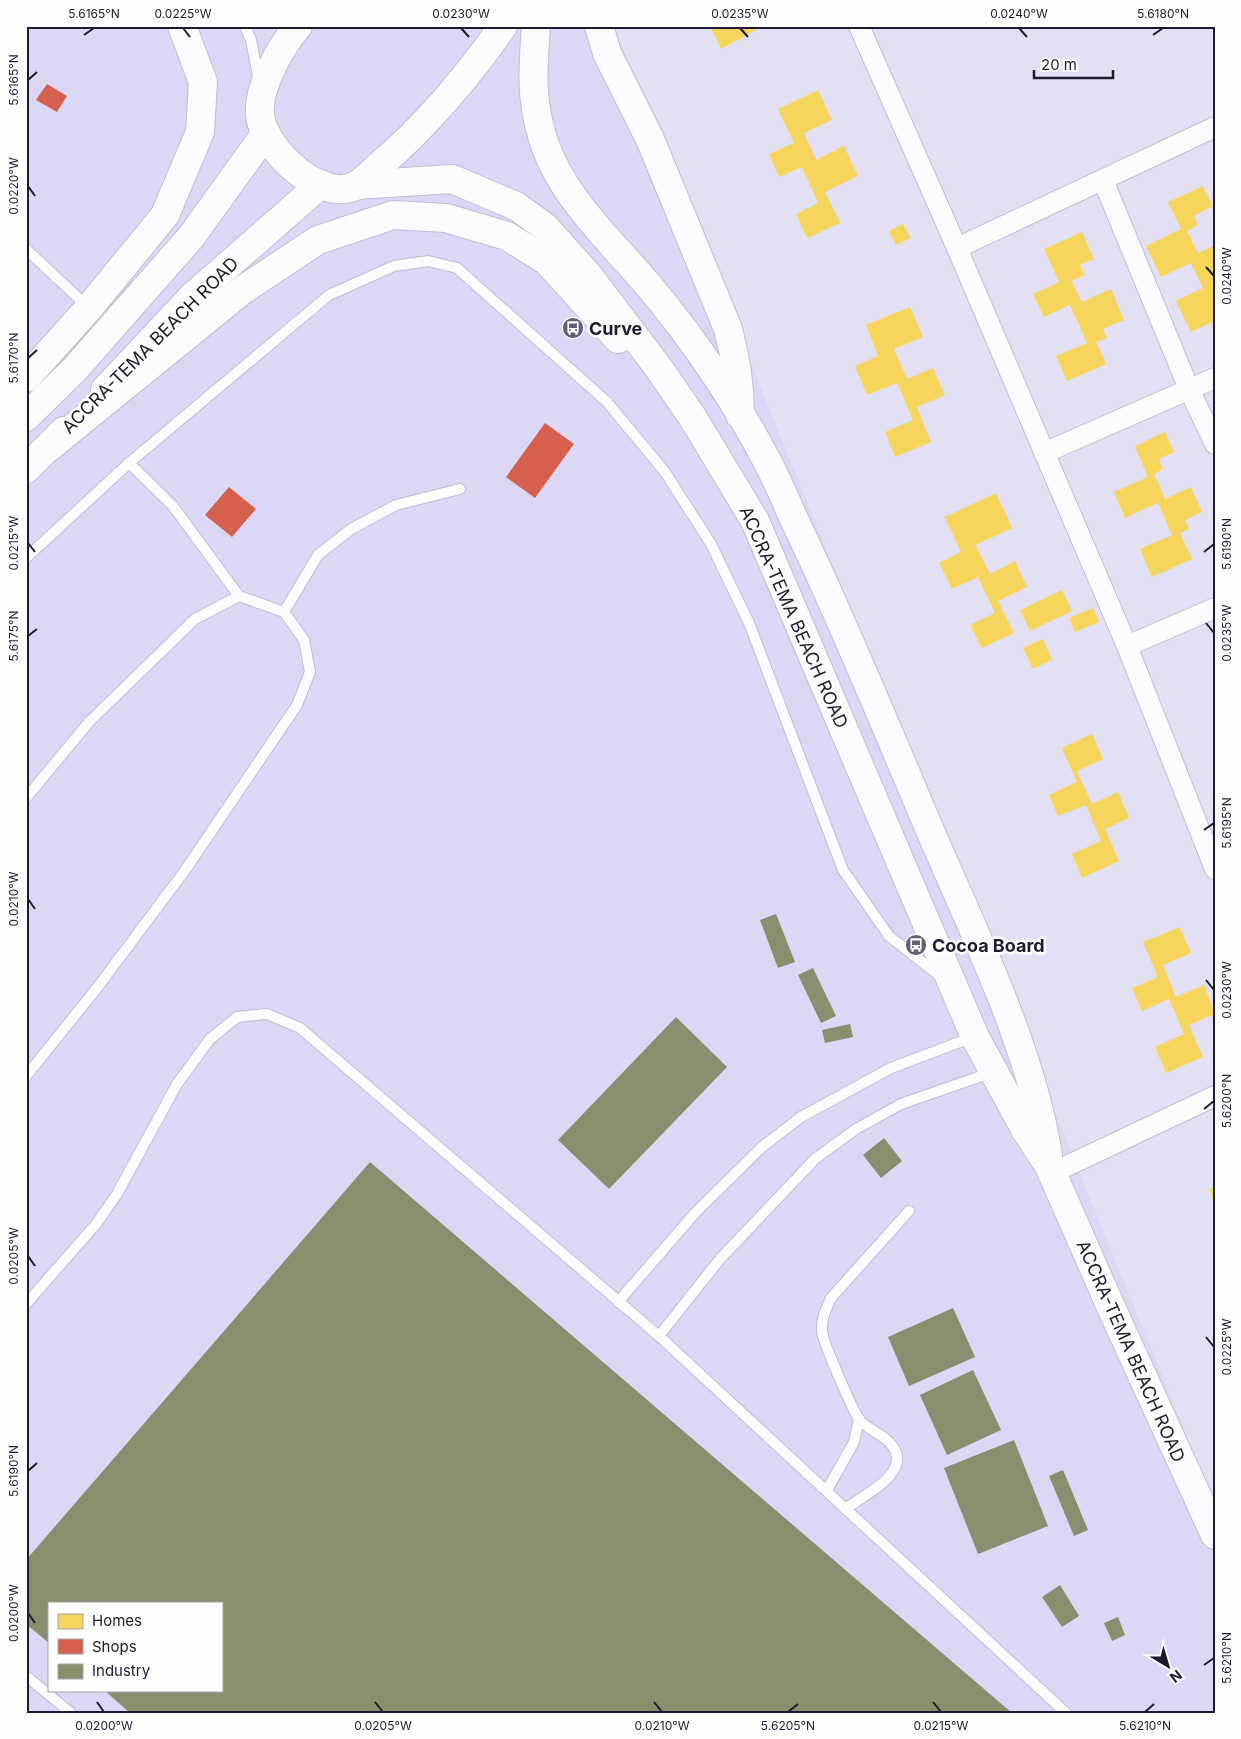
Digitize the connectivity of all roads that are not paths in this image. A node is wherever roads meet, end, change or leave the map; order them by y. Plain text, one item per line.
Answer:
1 (182, 26) edge
2 (245, 26) edge
3 (298, 26) edge
4 (503, 26) edge
5 (536, 26) edge
6 (599, 26) edge
7 (859, 26) edge
8 (262, 93) junction
9 (1215, 127) edge
10 (266, 133) junction
11 (1103, 180) junction
12 (321, 184) junction
13 (356, 185) junction
14 (957, 248) junction
15 (26, 250) edge
16 (89, 308) junction
17 (658, 367) junction
18 (26, 378) edge
19 (1215, 378) edge
20 (1189, 389) junction
21 (740, 415) junction
22 (26, 417) edge
23 (1215, 444) edge
24 (47, 449) junction
25 (1044, 453) junction
26 (129, 463) junction
27 (26, 469) edge
28 (460, 489) dead end
29 (26, 558) edge
30 (239, 596) junction
31 (1215, 608) edge
32 (284, 612) junction
33 (1127, 646) junction
34 (26, 798) edge
35 (1215, 870) edge
36 (957, 989) junction
37 (976, 1036) junction
38 (993, 1072) junction
39 (26, 1076) edge
40 (1215, 1096) edge
41 (1051, 1170) junction
42 (908, 1211) dead end
43 (618, 1302) junction
44 (26, 1304) edge
45 (659, 1336) junction
46 (859, 1419) junction
47 (827, 1490) junction
48 (846, 1508) junction
49 (1215, 1535) edge
50 (26, 1676) edge
51 (71, 1713) edge
52 (1066, 1713) edge

1 - 16 main road
2 - 8 lane
3 - 8 main road
4 - 13 main road
5 - 21 main road, ACCRA-TEMA BEACH ROAD
6 - 21 main road
7 - 14 street
8 - 10 main road
9 - 11 street
10 - 12 main road, ACCRA-TEMA BEACH ROAD
10 - 22 main road
11 - 14 street
11 - 20 street
12 - 13 main road, ACCRA-TEMA BEACH ROAD
12 - 24 main road, ACCRA-TEMA BEACH ROAD
13 - 17 main road, ACCRA-TEMA BEACH ROAD
14 - 25 street
15 - 16 lane
16 - 18 main road
17 - 24 main road
17 - 36 main road, ACCRA-TEMA BEACH ROAD
19 - 20 street
20 - 23 street
20 - 25 street
21 - 41 main road, ACCRA-TEMA BEACH ROAD
24 - 27 main road, ACCRA-TEMA BEACH ROAD
25 - 33 street
26 - 29 lane
26 - 30 lane
26 - 36 lane
28 - 32 lane
30 - 32 lane
30 - 34 lane
31 - 33 street
32 - 39 lane
33 - 35 street
36 - 37 main road, ACCRA-TEMA BEACH ROAD
37 - 38 main road, ACCRA-TEMA BEACH ROAD
37 - 43 lane
38 - 41 main road, ACCRA-TEMA BEACH ROAD
38 - 45 lane
40 - 41 street
41 - 49 main road, ACCRA-TEMA BEACH ROAD
42 - 46 lane
43 - 44 lane
43 - 45 lane
45 - 47 lane
46 - 47 lane
46 - 48 lane
47 - 48 lane
48 - 52 lane
50 - 51 lane

